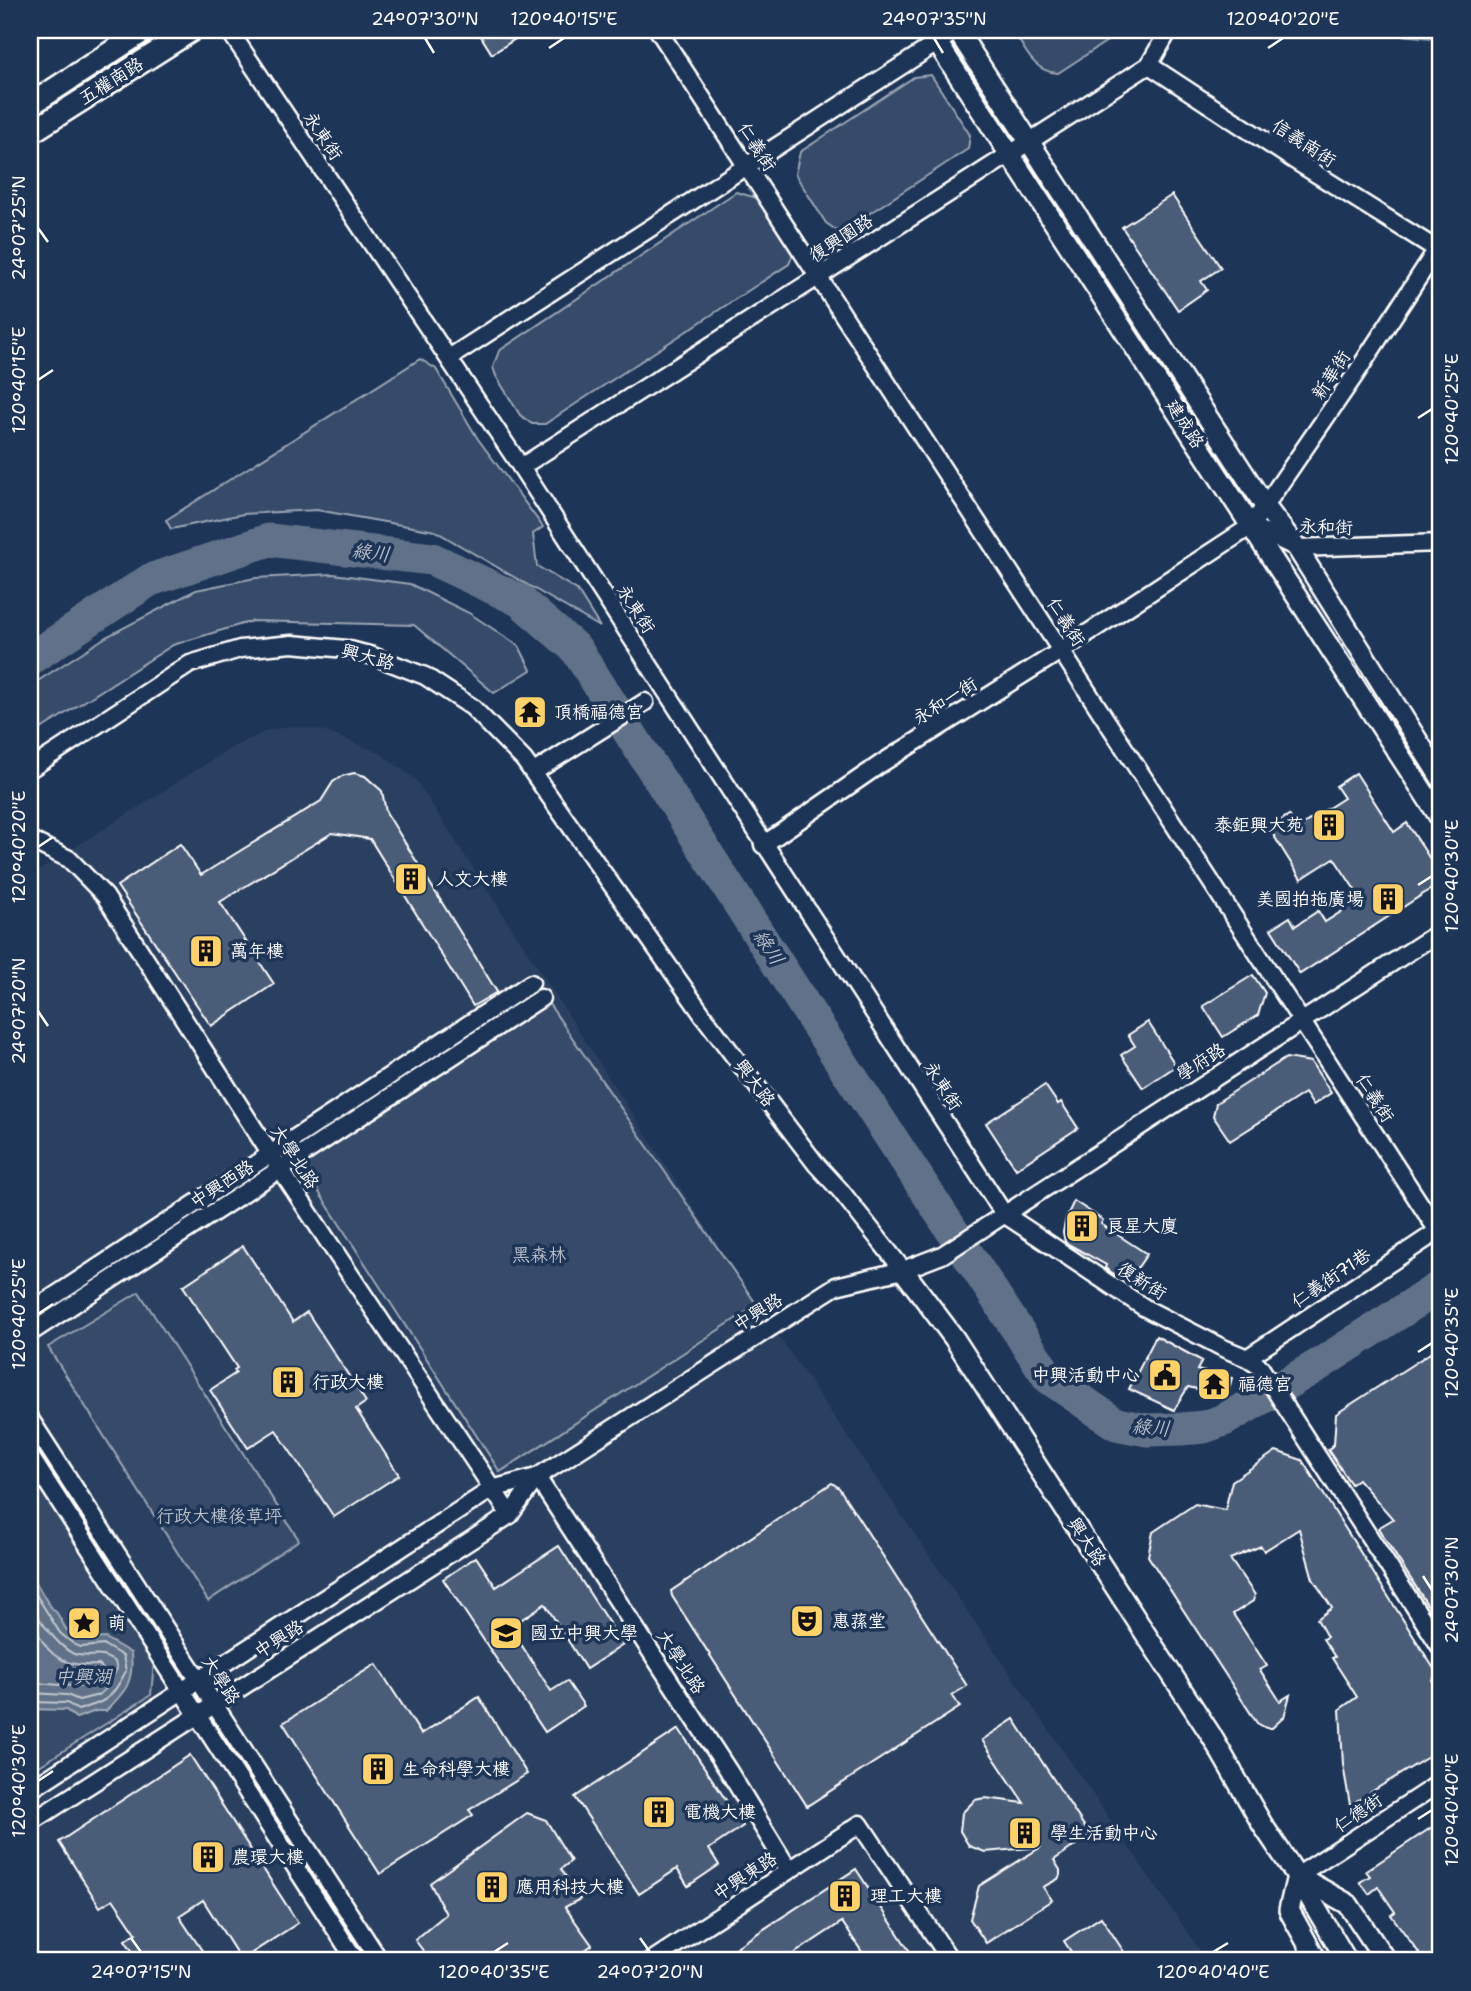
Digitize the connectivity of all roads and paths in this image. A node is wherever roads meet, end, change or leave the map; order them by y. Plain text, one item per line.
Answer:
1 (145, 30) edge
2 (192, 30) edge
3 (229, 30) edge
4 (658, 30) edge
5 (957, 30) edge
6 (1169, 30) edge
7 (933, 36) edge
8 (1149, 65) junction
9 (30, 106) edge
10 (30, 133) edge
11 (1029, 140) junction
12 (1009, 152) junction
13 (746, 165) junction
14 (1440, 248) edge
15 (818, 275) junction
16 (449, 358) junction
17 (521, 467) junction
18 (1265, 506) junction
19 (1251, 526) junction
20 (1441, 543) edge
21 (1297, 548) junction
22 (1062, 650) junction
23 (645, 702) dead end
24 (30, 769) edge
25 (534, 772) junction
26 (1441, 778) edge
27 (1441, 819) edge
28 (30, 840) edge
29 (763, 845) junction
30 (1441, 931) edge
31 (531, 983) dead end
32 (541, 998) dead end
33 (1302, 1020) junction
34 (270, 1154) junction
35 (279, 1169) junction
36 (1004, 1214) junction
37 (1440, 1232) edge
38 (903, 1270) junction
39 (30, 1312) edge
40 (30, 1333) edge
41 (1247, 1358) junction
42 (30, 1419) edge
43 (30, 1457) edge
44 (537, 1477) junction
45 (492, 1489) junction
46 (510, 1515) junction
47 (1441, 1648) edge
48 (199, 1681) junction
49 (182, 1692) junction
50 (213, 1703) junction
51 (197, 1714) junction
52 (1441, 1782) edge
53 (30, 1790) edge
54 (30, 1823) edge
55 (789, 1870) junction
56 (1297, 1876) junction
57 (356, 1961) edge
58 (380, 1961) edge
59 (651, 1961) edge
60 (951, 1961) edge
61 (1317, 1961) edge
62 (1347, 1961) edge
63 (1386, 1961) edge

1 - 9 main road, 五權南路
2 - 10 main road, 五權南路
3 - 16 street, 永東街
4 - 13 street, 仁義街
5 - 7 street
5 - 11 street, 建成路
6 - 8 street, 復興園路
7 - 12 street, 建成路
7 - 13 street
8 - 11 street, 復興園路
8 - 14 street, 信義南街
11 - 12 street, 復興園路
11 - 18 street, 建成路
12 - 15 street, 復興園路
12 - 19 street, 建成路
13 - 15 street, 仁義街
13 - 16 street
14 - 18 street, 新華街
15 - 17 street, 復興園路
15 - 22 street, 仁義街
16 - 17 street, 永東街
17 - 29 street, 永東街
18 - 19 street, 新華街
18 - 21 street, 建成路
19 - 21 street, 永和街
19 - 22 street, 永和一街
19 - 27 street, 建成路
20 - 21 street, 永和街
21 - 26 street, 建成路
22 - 29 street, 永和一街
22 - 33 street, 仁義街
23 - 25 street
24 - 25 street, 興大路
25 - 38 street, 興大路
28 - 34 street, 大學北路
29 - 36 street, 永東街
30 - 33 street, 學府路
31 - 34 street, 中興西路
32 - 35 street, 中興西路
33 - 36 street, 學府路
33 - 37 street, 仁義街
34 - 35 street, 大學北路
34 - 39 street, 中興西路
35 - 40 street, 中興西路
35 - 45 street, 大學北路
36 - 38 street, 學府路
36 - 41 street, 復新街
37 - 41 street, 仁義街71巷
38 - 44 street, 中興路
38 - 56 street, 興大路
41 - 47 street, 復新街
42 - 48 street, 大學路
43 - 49 street
44 - 45 street, 中興路
44 - 46 street, 中興路
44 - 55 street, 大學北路
45 - 46 street, 大學北路
45 - 48 street, 中興路
46 - 50 street, 中興路
48 - 49 street, 中興路
48 - 50 street, 大學路
49 - 51 street
49 - 53 street, 中興路
50 - 51 street, 中興路
50 - 58 street, 大學路
51 - 54 street, 中興路
51 - 57 street
52 - 56 street, 仁德街
55 - 59 street, 中興東路
55 - 60 street, 中興東路
56 - 61 street
56 - 62 street, 興大路
56 - 63 street, 興大路

